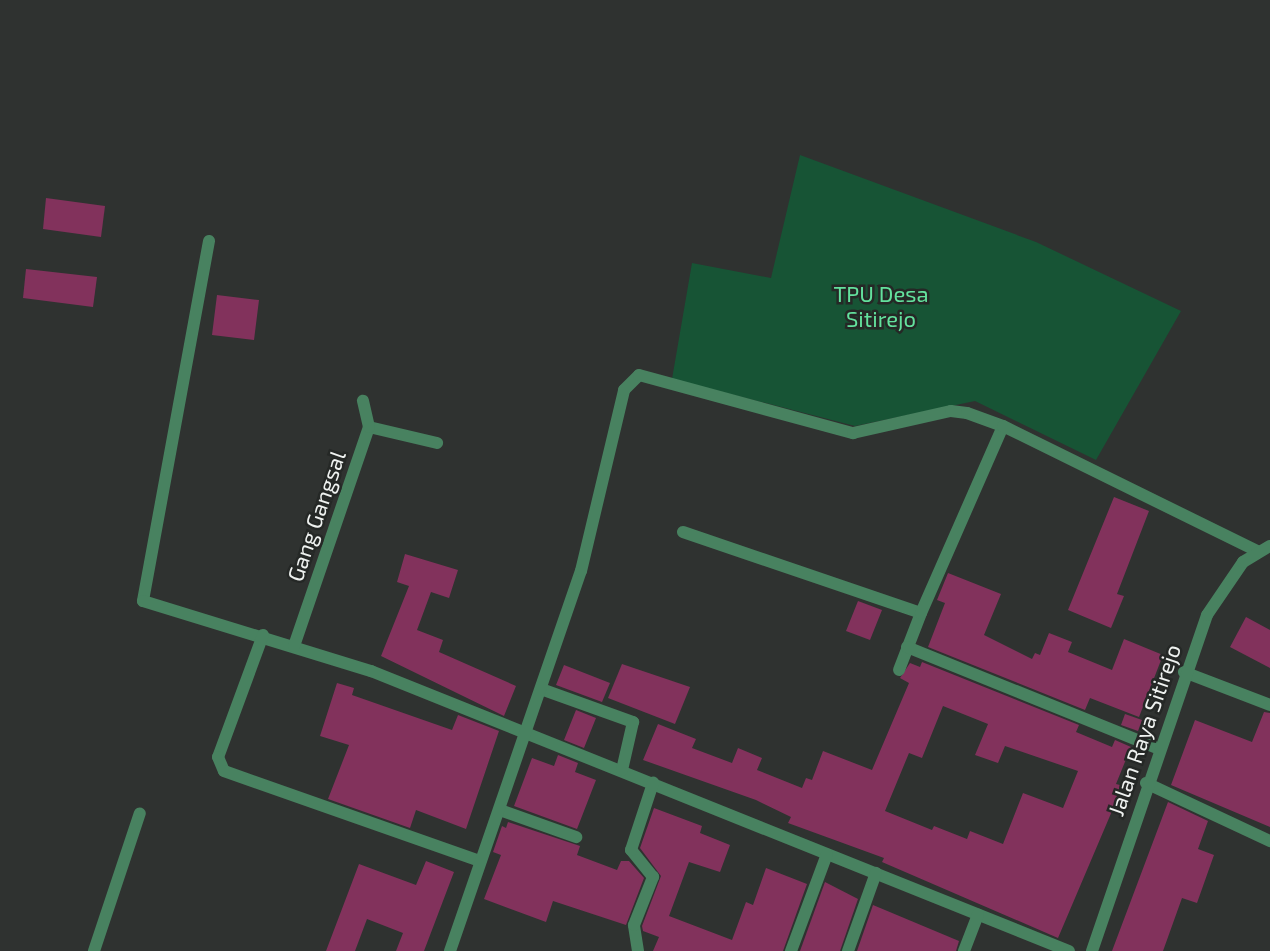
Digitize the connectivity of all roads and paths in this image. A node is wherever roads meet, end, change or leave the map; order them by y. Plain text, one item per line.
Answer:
1 (209, 241) dead end
2 (363, 401) dead end
3 (1004, 426) junction
4 (369, 427) junction
5 (437, 443) dead end
6 (683, 532) dead end
7 (1270, 546) edge
8 (1257, 551) junction
9 (921, 613) junction
10 (263, 635) junction
11 (294, 646) junction
12 (907, 647) junction
13 (899, 670) dead end
14 (1184, 672) junction
15 (541, 689) junction
16 (1270, 705) edge
17 (526, 730) junction
18 (1159, 749) junction
19 (622, 770) junction
20 (653, 783) junction
21 (1146, 783) junction
22 (501, 810) junction
23 (140, 813) dead end
24 (576, 837) dead end
25 (1270, 841) edge
26 (827, 854) junction
27 (479, 861) junction
28 (876, 873) junction
29 (978, 915) junction
30 (94, 951) edge
31 (450, 951) edge
32 (638, 951) edge
33 (791, 951) edge
34 (848, 951) edge
35 (964, 951) edge
36 (1069, 951) edge
37 (1092, 951) edge

1 - 10 street
2 - 4 street, Gang Gangsal
3 - 8 street
3 - 9 street
3 - 15 street
4 - 5 street
4 - 11 street, Gang Gangsal
6 - 9 street
7 - 8 street, Jalan Raya Sitirejo
8 - 14 street, Jalan Raya Sitirejo
9 - 12 street
10 - 11 street
10 - 27 street
11 - 17 street
12 - 13 street
12 - 18 street
14 - 16 street
14 - 18 street, Jalan Raya Sitirejo
15 - 17 street
15 - 19 street
17 - 19 street
17 - 22 street
18 - 21 street, Jalan Raya Sitirejo
19 - 20 street
20 - 26 street
20 - 32 street
21 - 25 street
21 - 37 street, Jalan Raya Sitirejo
22 - 24 street
22 - 27 street
23 - 30 street
26 - 28 street
26 - 33 street
27 - 31 street
28 - 29 street
28 - 34 street
29 - 35 street
29 - 36 street

